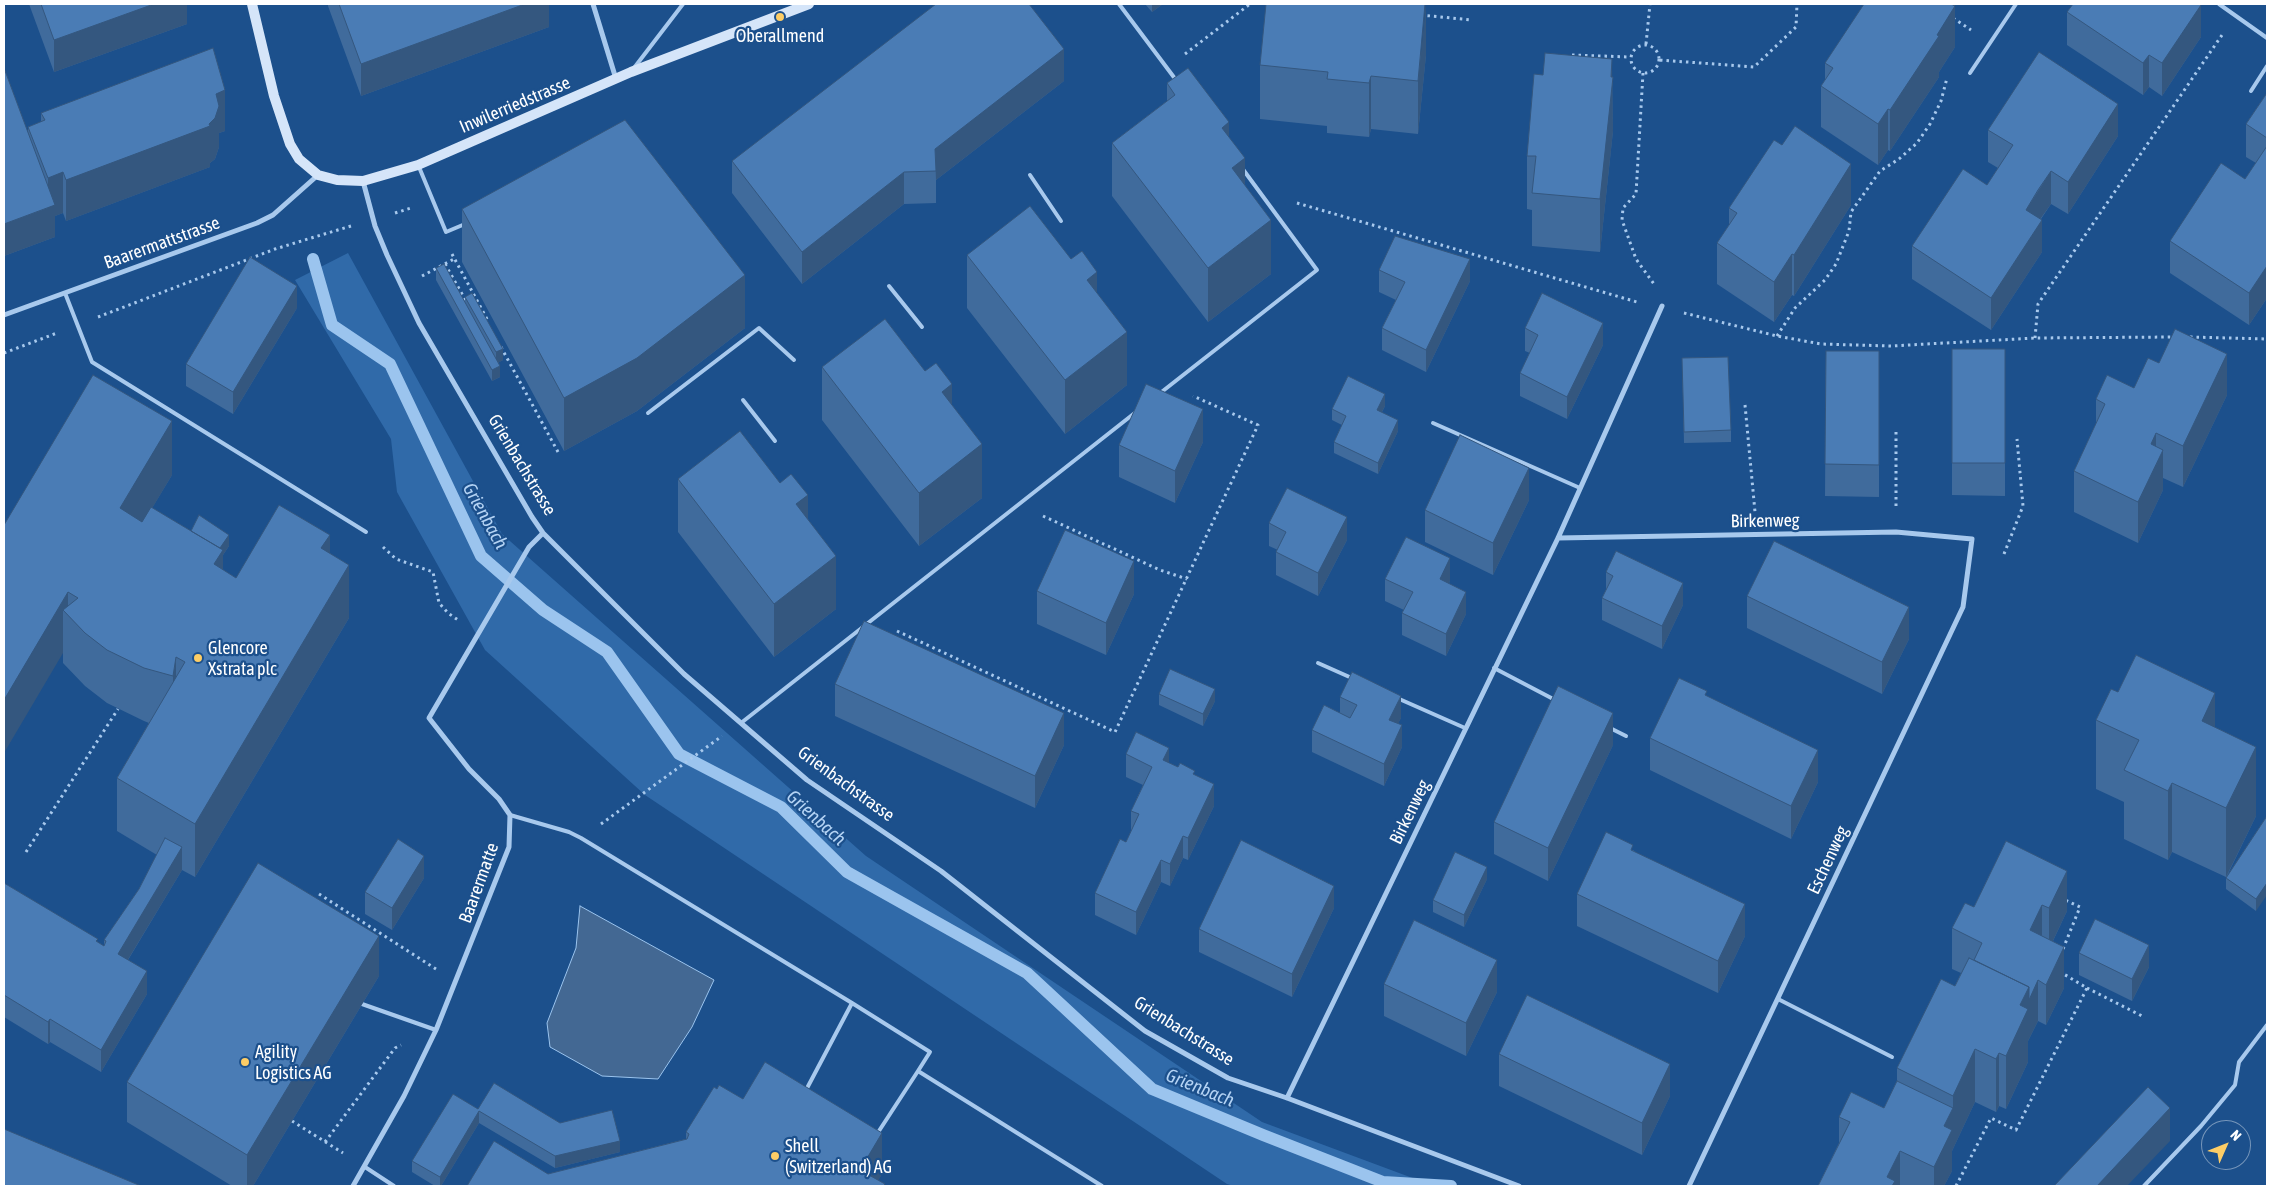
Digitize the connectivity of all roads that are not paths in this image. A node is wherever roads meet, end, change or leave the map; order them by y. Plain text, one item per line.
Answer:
1 (252, 4) edge
2 (593, 4) edge
3 (683, 4) edge
4 (809, 4) edge
5 (1119, 4) edge
6 (2016, 4) edge
7 (2219, 4) edge
8 (2267, 38) edge
9 (2267, 66) edge
10 (631, 72) junction
11 (1970, 73) dead end
12 (616, 79) junction
13 (1179, 83) edge
14 (2251, 91) dead end
15 (1236, 160) edge
16 (418, 165) junction
17 (318, 175) junction
18 (1030, 175) dead end
19 (363, 181) junction
20 (1061, 221) dead end
21 (471, 222) edge
22 (889, 286) dead end
23 (65, 293) junction
24 (1662, 306) road end
25 (4, 315) edge
26 (922, 327) dead end
27 (794, 360) dead end
28 (1154, 398) edge
29 (743, 400) dead end
30 (1139, 410) edge
31 (648, 413) dead end
32 (1433, 423) dead end
33 (775, 441) dead end
34 (1580, 488) junction
35 (366, 532) road end
36 (543, 533) junction
37 (1558, 538) junction
38 (1972, 539) joint
39 (1318, 663) dead end
40 (1494, 668) junction
41 (1361, 682) edge
42 (1387, 694) edge
43 (1564, 705) edge
44 (741, 723) junction
45 (1608, 727) edge
46 (1465, 728) junction
47 (1626, 736) dead end
48 (510, 815) junction
49 (1778, 999) junction
50 (852, 1003) junction
51 (362, 1004) dead end
52 (2267, 1025) edge
53 (436, 1030) junction
54 (1892, 1057) dead end
55 (918, 1071) junction
56 (804, 1094) edge
57 (1287, 1098) junction
58 (875, 1138) edge
59 (365, 1167) junction
60 (353, 1186) edge
61 (394, 1186) edge
62 (1102, 1186) edge
63 (1519, 1186) edge
64 (1689, 1186) edge
65 (2144, 1186) edge

1 - 17 street, Inwilerriedstrasse
2 - 12 street
3 - 10 lane
4 - 10 street, Inwilerriedstrasse
5 - 13 lane
6 - 11 lane
7 - 8 lane
9 - 14 lane
10 - 12 street, Inwilerriedstrasse
12 - 16 street, Inwilerriedstrasse
15 - 28 lane
16 - 19 street, Inwilerriedstrasse
16 - 21 lane
17 - 19 street, Inwilerriedstrasse
17 - 23 street, Baarermattstrasse
18 - 20 lane
19 - 36 street, Grienbachstrasse
22 - 26 lane
23 - 25 street, Baarermattstrasse
23 - 35 lane
24 - 34 street, Birkenweg
27 - 31 lane
29 - 33 lane
30 - 44 lane
32 - 34 lane
34 - 37 street, Birkenweg
36 - 44 street, Grienbachstrasse
36 - 48 street
37 - 38 street, Birkenweg
37 - 40 street, Birkenweg
38 - 49 street, Eschenweg
39 - 41 lane
40 - 43 lane
40 - 46 street, Birkenweg
42 - 46 lane
44 - 57 street, Grienbachstrasse
45 - 47 lane
46 - 57 street, Birkenweg
48 - 50 lane
48 - 53 street, Baarermatte
49 - 54 lane
49 - 64 street, Eschenweg
50 - 55 lane
50 - 56 lane
51 - 53 lane
52 - 65 lane
53 - 59 street, Baarermatte
55 - 58 lane
55 - 62 lane
57 - 63 street, Grienbachstrasse
59 - 60 street, Baarermatte
59 - 61 lane

